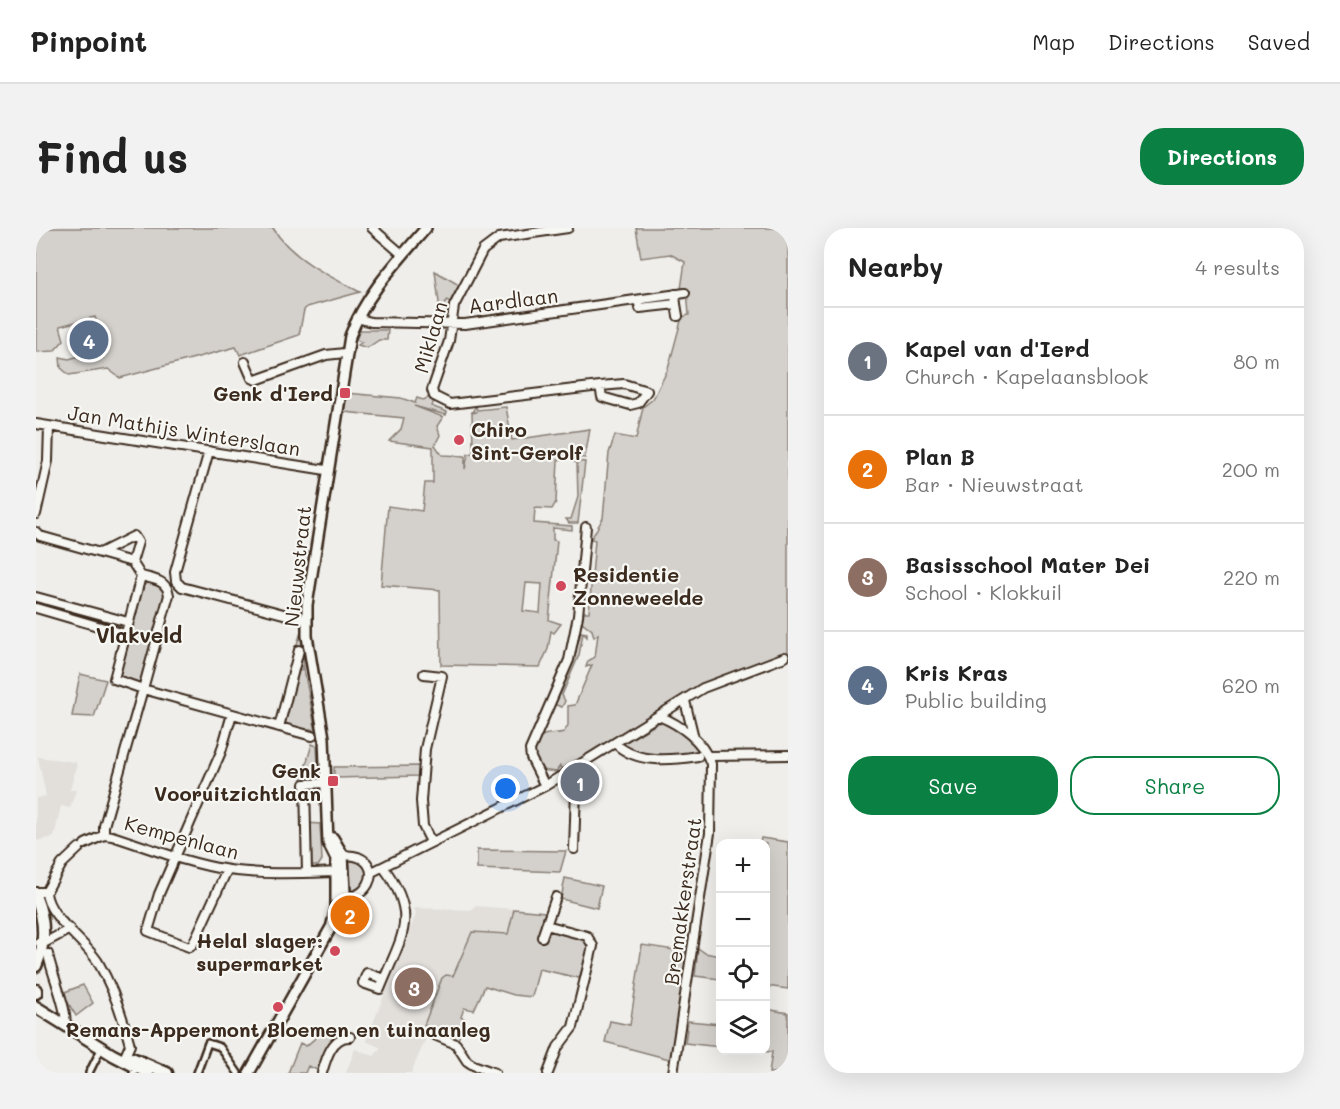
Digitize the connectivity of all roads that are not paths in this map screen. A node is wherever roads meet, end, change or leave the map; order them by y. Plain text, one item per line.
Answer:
1 (372, 228) edge
2 (426, 228) edge
3 (568, 228) edge
4 (403, 255) junction
5 (685, 293) dead end
6 (675, 294) junction
7 (638, 300) junction
8 (676, 304) junction
9 (678, 316) dead end
10 (357, 318) junction
11 (452, 323) junction
12 (345, 353) junction
13 (245, 362) dead end
14 (600, 386) junction
15 (36, 424) edge
16 (49, 426) junction
17 (209, 451) junction
18 (326, 470) junction
19 (36, 514) edge
20 (586, 527) dead end
21 (36, 532) edge
22 (102, 552) junction
23 (132, 562) junction
24 (141, 576) junction
25 (36, 597) edge
26 (36, 608) edge
27 (306, 620) junction
28 (128, 622) junction
29 (125, 634) junction
30 (299, 650) dead end
31 (785, 657) dead end
32 (424, 674) dead end
33 (143, 689) junction
34 (685, 701) junction
35 (232, 714) junction
36 (659, 716) junction
37 (279, 727) junction
38 (312, 736) dead end
39 (693, 738) junction
40 (616, 744) junction
41 (788, 755) edge
42 (698, 756) dead end
43 (708, 756) junction
44 (568, 773) junction
45 (327, 783) junction
46 (545, 786) junction
47 (104, 835) junction
48 (431, 842) junction
49 (573, 849) dead end
50 (176, 857) junction
51 (339, 857) junction
52 (384, 868) junction
53 (227, 870) junction
54 (340, 872) junction
55 (372, 872) junction
56 (307, 873) junction
57 (36, 892) edge
58 (341, 893) junction
59 (41, 895) edge
60 (556, 897) dead end
61 (36, 925) edge
62 (546, 925) junction
63 (70, 929) junction
64 (542, 937) dead end
65 (39, 944) edge
66 (48, 954) dead end
67 (36, 966) edge
68 (384, 979) dead end
69 (36, 994) edge
70 (36, 1006) edge
71 (62, 1021) junction
72 (432, 1034) dead end
73 (350, 1037) dead end
74 (101, 1049) junction
75 (124, 1058) junction
76 (134, 1071) edge
77 (89, 1073) edge
78 (148, 1073) edge
79 (167, 1073) edge
80 (196, 1073) edge
81 (238, 1073) edge
82 (249, 1073) edge
83 (322, 1073) edge
84 (495, 1073) edge
85 (548, 1073) edge
86 (672, 1073) edge

1 - 4 street
2 - 4 street, Nieuwstraat
3 - 11 street, Miklaan
4 - 10 street, Nieuwstraat
5 - 6 street, Aardlaan
6 - 7 street, Aardlaan
6 - 8 street
7 - 8 street, Aardlaan
7 - 11 street, Aardlaan
8 - 9 street
10 - 11 street, Aardlaan
10 - 12 street, Nieuwstraat
11 - 14 street, Miklaan
12 - 13 street
12 - 18 street, Nieuwstraat
14 - 14 street, Miklaan
15 - 16 street, Jan Mathijs Winterslaan
16 - 17 street, Jan Mathijs Winterslaan
16 - 19 street
17 - 18 street, Jan Mathijs Winterslaan
17 - 27 street
18 - 27 street, Nieuwstraat
20 - 46 street
21 - 22 street
22 - 23 street
22 - 23 street
23 - 24 street
24 - 28 street
24 - 33 street
25 - 28 street
26 - 29 street
27 - 45 street, Nieuwstraat
28 - 29 street
29 - 33 street
30 - 37 street
31 - 34 street
32 - 48 street
33 - 35 street
33 - 47 street
34 - 36 street
34 - 39 street
35 - 37 street
35 - 50 street
36 - 39 street
36 - 40 street
37 - 38 street
39 - 43 street
40 - 42 street
40 - 44 street
41 - 43 street
43 - 86 street, Bremakkerstraat
44 - 46 street
44 - 49 street
45 - 51 street, Nieuwstraat
45 - 56 street
46 - 48 street
47 - 50 street, Kempenlaan
47 - 59 street, Kempenlaan
48 - 52 street
50 - 53 street, Kempenlaan
50 - 53 street
51 - 54 street
51 - 55 street
52 - 55 street
52 - 68 street
53 - 56 street, Kempenlaan
54 - 56 street, Kempenlaan
54 - 58 street
55 - 58 street
57 - 59 street
58 - 82 street
59 - 63 street
59 - 65 main road
60 - 62 street
61 - 65 main road
62 - 64 street
62 - 85 street
63 - 65 street
63 - 75 street
65 - 67 main road
66 - 71 street
69 - 71 main road
70 - 71 main road
71 - 74 main road
72 - 84 street
73 - 83 street
74 - 75 main road
74 - 77 street
75 - 76 main road
75 - 79 main road
76 - 78 main road
80 - 81 street

